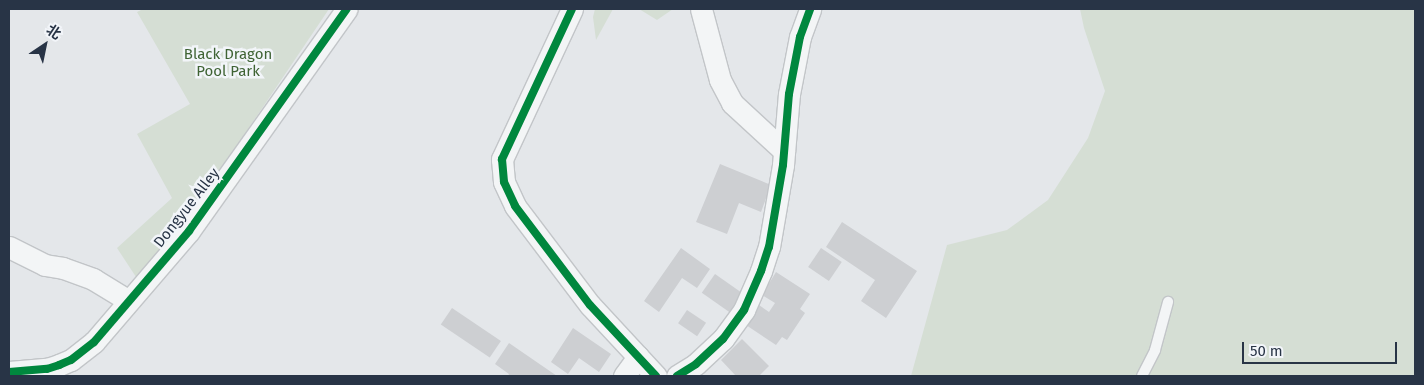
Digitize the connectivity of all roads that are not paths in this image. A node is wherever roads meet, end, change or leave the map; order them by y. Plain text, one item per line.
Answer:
1 (347, 9) edge
2 (572, 9) edge
3 (701, 9) edge
4 (810, 9) edge
5 (784, 150) junction
6 (9, 247) edge
7 (129, 301) junction
8 (1168, 302) dead end
9 (638, 357) junction
10 (9, 372) edge
11 (624, 376) edge
12 (656, 376) edge
13 (677, 376) edge
14 (1142, 376) edge

1 - 7 street, Dongyue Alley
2 - 9 street
3 - 5 street
4 - 5 street
5 - 13 street
6 - 7 street
7 - 10 street, Dongyue Alley
8 - 14 lane
9 - 11 street
9 - 12 street

